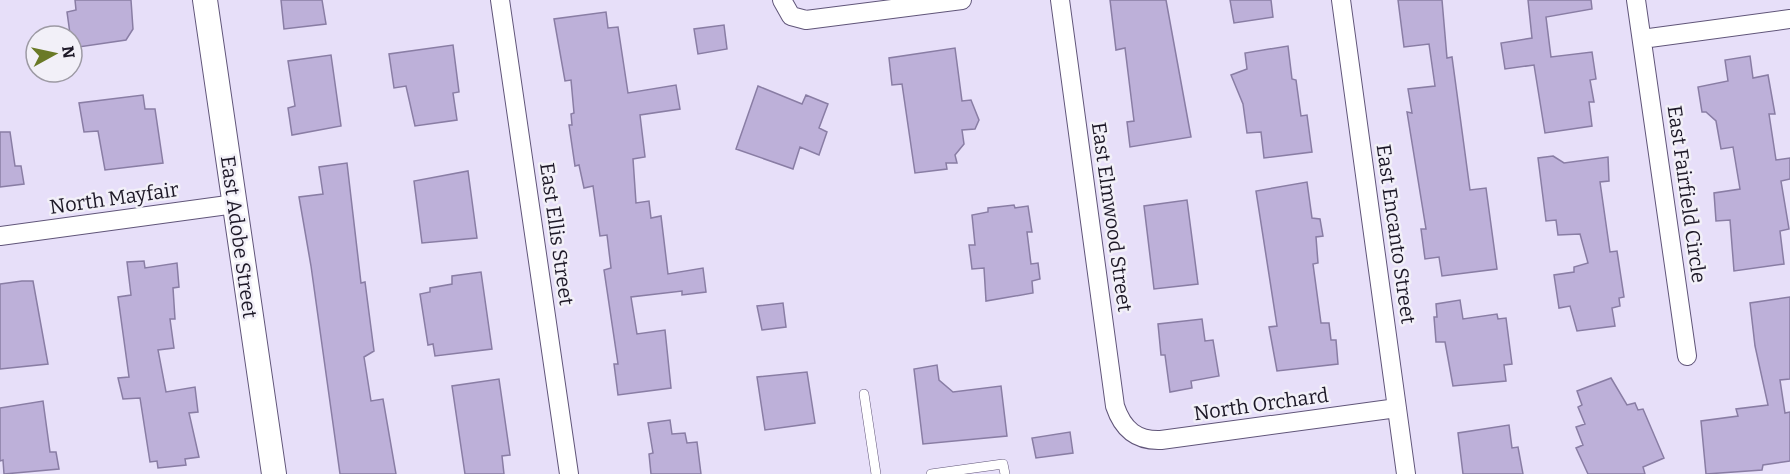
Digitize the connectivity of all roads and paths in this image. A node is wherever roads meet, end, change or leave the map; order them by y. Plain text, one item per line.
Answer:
1 (205, 0) edge
2 (500, 0) edge
3 (782, 0) edge
4 (962, 0) edge
5 (1060, 0) edge
6 (1341, 0) edge
7 (1636, 0) edge
8 (1790, 19) edge
9 (1642, 39) junction
10 (235, 204) junction
11 (0, 236) edge
12 (1687, 356) dead end
13 (864, 394) dead end
14 (1397, 408) junction
15 (1132, 434) joint
16 (274, 474) edge
17 (569, 474) edge
18 (876, 474) edge
19 (931, 474) edge
20 (1005, 474) edge
21 (1406, 474) edge

1 - 10 street, East Adobe Street
2 - 17 street, East Ellis Street
3 - 4 street
5 - 15 street, East Elmwood Street
6 - 14 street, East Encanto Street
7 - 9 street, East Fairfield Circle
8 - 9 street
9 - 12 street, East Fairfield Circle
10 - 11 street, North Mayfair
10 - 16 street, East Adobe Street
13 - 18 lane
14 - 15 street, North Orchard
14 - 21 street, East Encanto Street
19 - 20 lane

